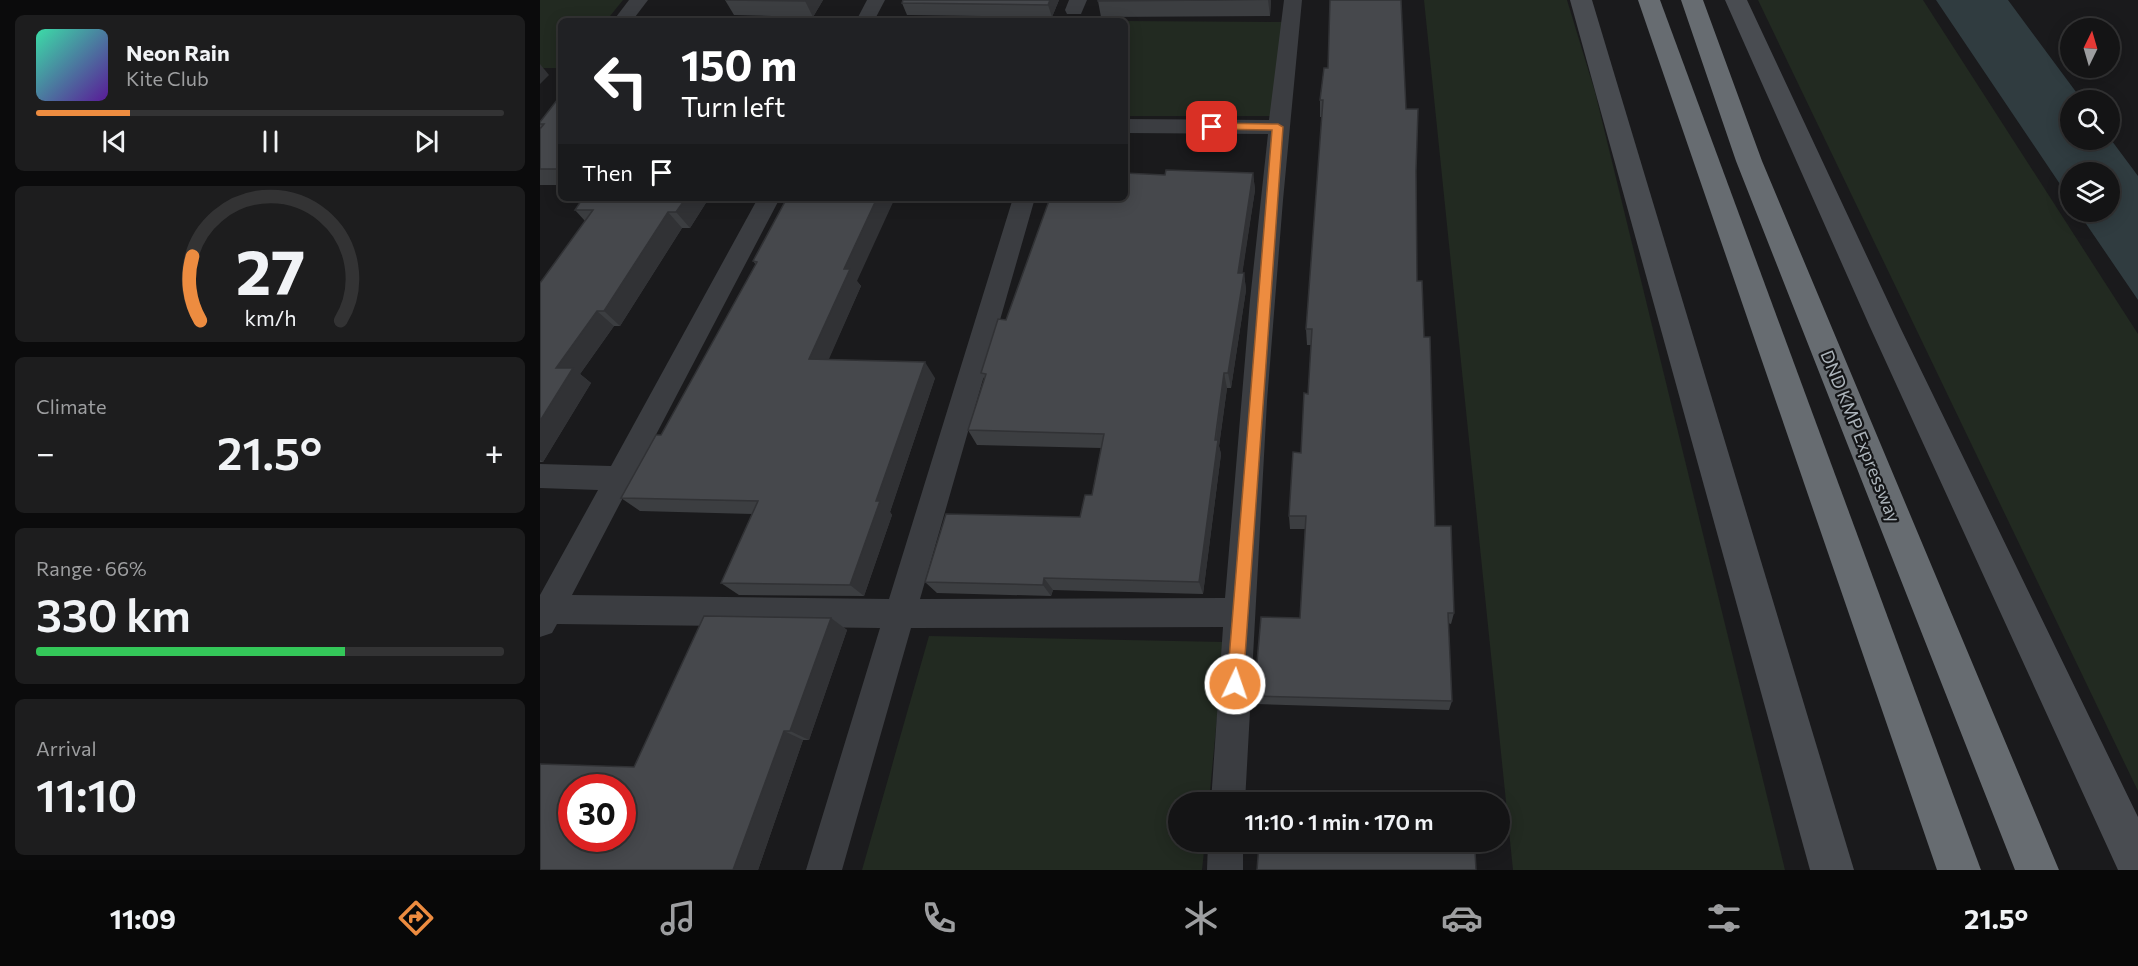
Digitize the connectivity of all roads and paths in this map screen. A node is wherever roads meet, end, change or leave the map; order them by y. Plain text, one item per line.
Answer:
1 (639, 0) edge
2 (876, 0) edge
3 (1293, 0) edge
4 (1581, 0) edge
5 (1649, 0) edge
6 (1692, 0) edge
7 (1736, 0) edge
8 (624, 18) edge
9 (867, 18) edge
10 (1128, 126) edge
11 (1278, 127) junction
12 (767, 201) edge
13 (1023, 201) edge
14 (540, 476) edge
15 (619, 478) junction
16 (1239, 612) junction
17 (900, 614) junction
18 (544, 617) edge
19 (1229, 792) edge
20 (1226, 852) edge
21 (2138, 864) edge
22 (824, 870) edge
23 (1225, 870) edge
24 (1832, 870) edge
25 (1959, 870) edge
26 (2037, 870) edge

1 - 8 street
2 - 9 street
3 - 11 street
4 - 24 street
5 - 25 highway
6 - 26 highway, DND KMP Expressway
7 - 21 street
10 - 11 street
11 - 16 street
12 - 15 street
13 - 17 street
14 - 15 street
15 - 18 street
16 - 17 street
16 - 19 street
17 - 18 street
17 - 22 street
20 - 23 street

